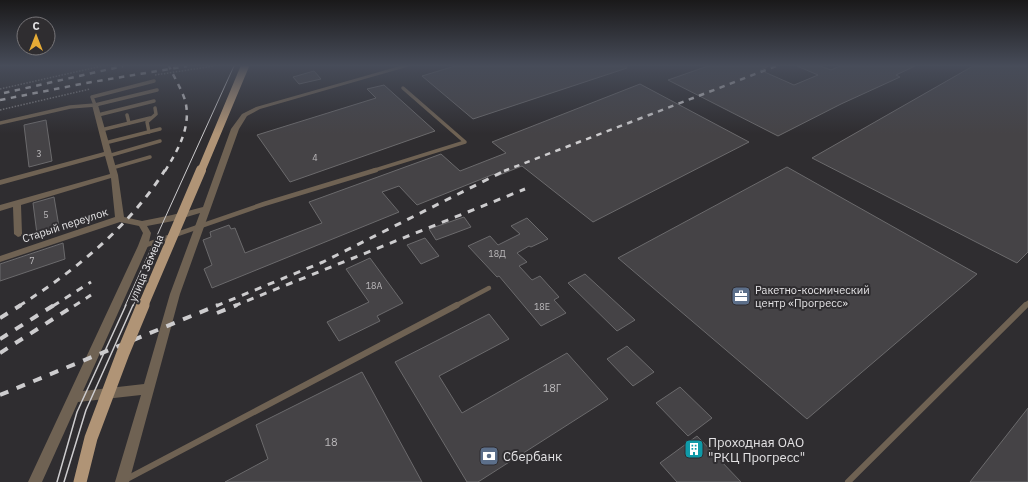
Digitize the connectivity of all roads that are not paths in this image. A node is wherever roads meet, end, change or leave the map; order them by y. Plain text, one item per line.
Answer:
1 (125, 88) edge
2 (235, 88) edge
3 (327, 88) edge
4 (403, 88) dead end
5 (158, 90) dead end
6 (154, 101) dead end
7 (95, 105) junction
8 (155, 108) dead end
9 (98, 115) junction
10 (127, 115) dead end
11 (150, 118) junction
12 (0, 123) edge
13 (129, 123) junction
14 (160, 129) dead end
15 (101, 130) junction
16 (149, 132) junction
17 (160, 141) dead end
18 (105, 143) junction
19 (108, 154) junction
20 (150, 157) dead end
21 (113, 172) junction
22 (0, 183) edge
23 (17, 203) junction
24 (0, 208) edge
25 (207, 208) junction
26 (120, 219) junction
27 (142, 224) junction
28 (201, 225) junction
29 (18, 234) dead end
30 (143, 246) junction
31 (0, 259) edge
32 (489, 288) dead end
33 (1028, 303) edge
34 (148, 389) junction
35 (74, 397) junction
36 (35, 482) edge
37 (80, 482) edge
38 (122, 482) edge
39 (848, 482) edge

1 - 7 lane
2 - 37 main road, улица Земеца, bridge
3 - 25 street
4 - 28 lane
5 - 7 lane
6 - 9 lane
7 - 9 street
7 - 12 lane
8 - 11 lane
9 - 15 street
10 - 13 lane
11 - 13 lane
11 - 16 lane
13 - 15 lane
14 - 16 lane
15 - 18 street
16 - 18 lane
17 - 19 lane
18 - 19 street
19 - 21 street
19 - 22 street
20 - 21 lane
21 - 23 street
21 - 26 street
23 - 24 street
23 - 29 street
25 - 27 street, Старый переулок
25 - 28 street
26 - 27 street, Старый переулок
26 - 31 street, Старый переулок
27 - 30 street
28 - 30 lane
28 - 34 street
30 - 35 street
32 - 38 lane
33 - 39 lane
34 - 35 street
34 - 38 street
35 - 36 street

